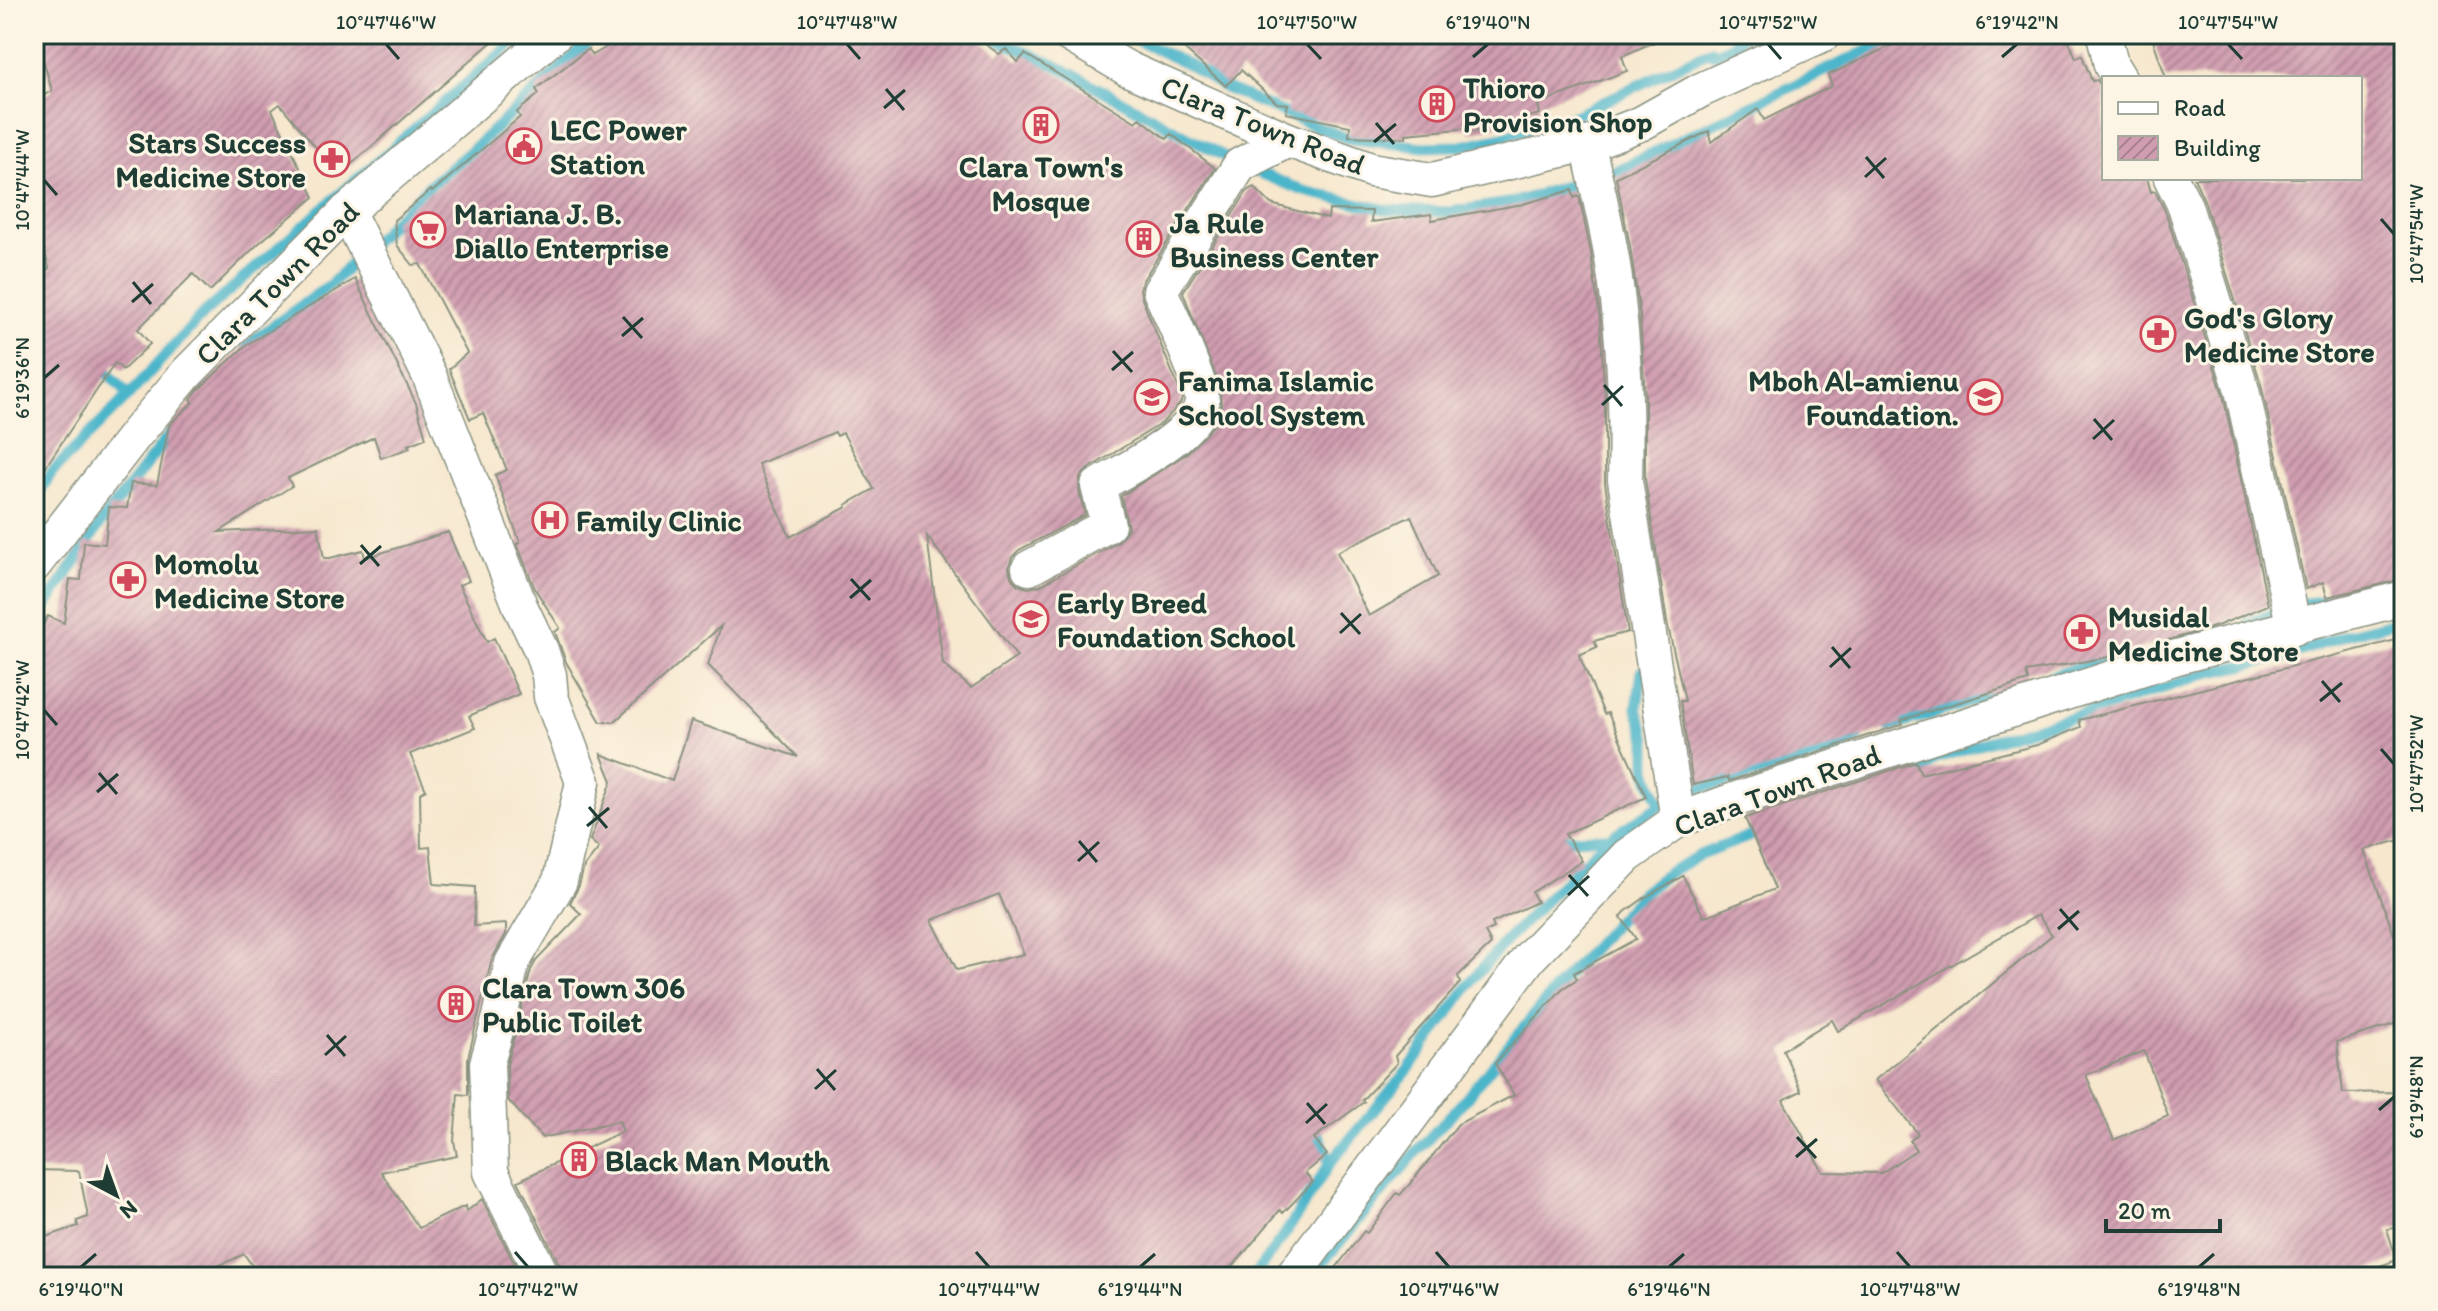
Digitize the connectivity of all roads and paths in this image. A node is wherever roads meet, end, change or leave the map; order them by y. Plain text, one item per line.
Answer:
1 (555, 34) edge
2 (1068, 34) edge
3 (1824, 34) edge
4 (2104, 34) edge
5 (2118, 76) edge
6 (1288, 140) junction
7 (1588, 144) junction
8 (2172, 180) edge
9 (347, 211) junction
10 (34, 565) edge
11 (1029, 568) dead end
12 (2404, 598) edge
13 (2294, 628) junction
14 (1678, 820) junction
15 (543, 1277) edge
16 (1292, 1277) edge

1 - 9 street, Clara Town Road
2 - 6 street, Clara Town Road
3 - 7 street, Clara Town Road
4 - 5 street
6 - 7 street, Clara Town Road
6 - 11 street
7 - 14 street
8 - 13 street
9 - 10 street, Clara Town Road
9 - 15 street
12 - 13 street, Clara Town Road
13 - 14 street, Clara Town Road
14 - 16 street, Clara Town Road

